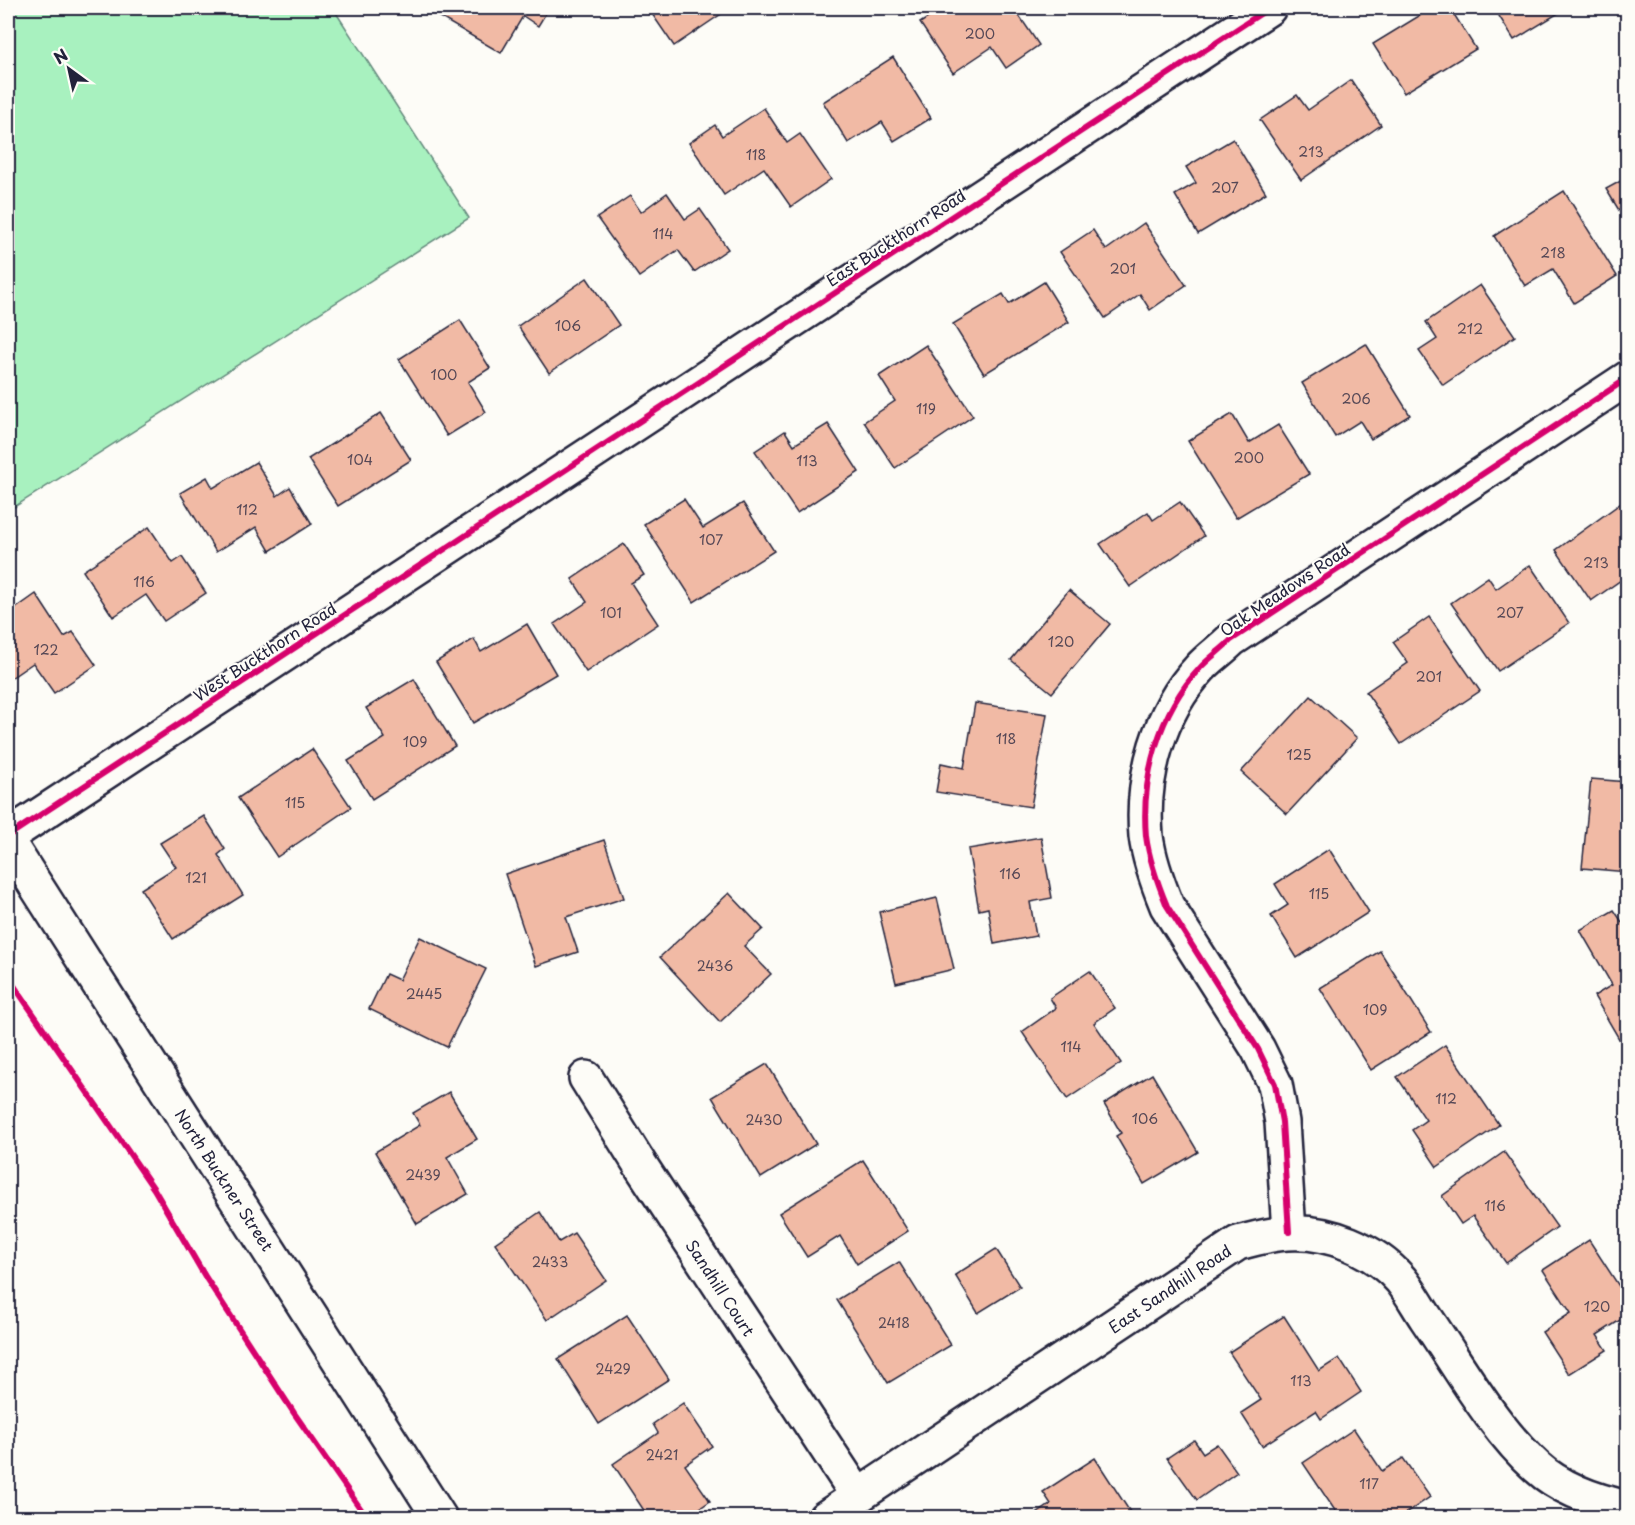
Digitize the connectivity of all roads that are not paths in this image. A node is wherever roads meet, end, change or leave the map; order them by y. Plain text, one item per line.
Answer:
1 (1269, 8) edge
2 (1628, 378) edge
3 (536, 490) joint
4 (8, 836) edge
5 (8, 842) edge
6 (586, 1078) dead end
7 (1289, 1232) junction
8 (858, 1496) junction
9 (1628, 1508) edge
10 (440, 1518) edge
11 (825, 1518) edge

1 - 3 street, East Buckthorn Road
2 - 7 street, Oak Meadows Road
3 - 4 street, West Buckthorn Road
5 - 10 street, North Buckner Street
6 - 8 street, Sandhill Court
7 - 8 street, East Sandhill Road
7 - 9 street, East Sandhill Road
8 - 11 street, East Sandhill Road

